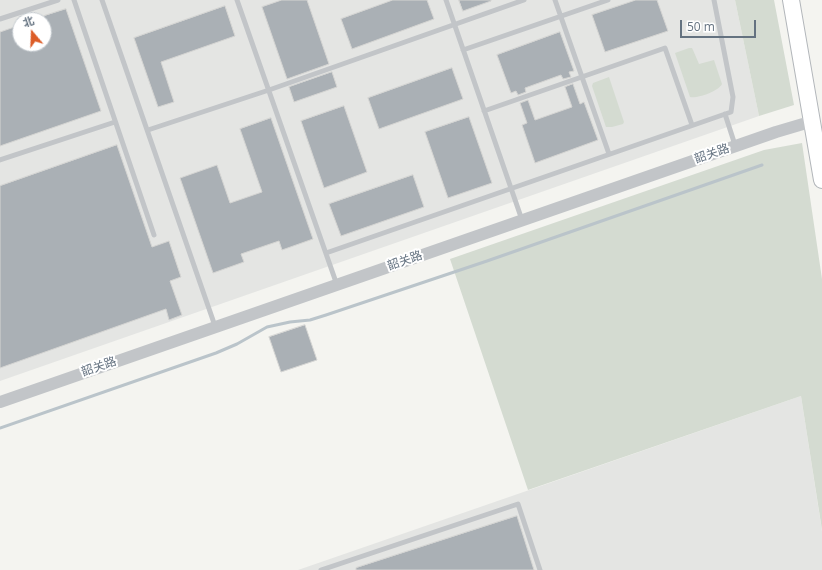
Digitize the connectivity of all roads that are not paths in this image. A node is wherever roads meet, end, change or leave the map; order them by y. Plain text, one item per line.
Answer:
1 (58, 0) edge
2 (74, 0) edge
3 (102, 0) edge
4 (237, 0) edge
5 (446, 0) edge
6 (524, 0) edge
7 (555, 0) edge
8 (608, 0) edge
9 (714, 0) edge
10 (791, 0) edge
11 (561, 16) junction
12 (0, 19) edge
13 (454, 25) junction
14 (463, 50) junction
15 (582, 76) junction
16 (269, 90) junction
17 (484, 111) junction
18 (725, 114) junction
19 (115, 122) junction
20 (812, 124) junction
21 (692, 126) junction
22 (148, 130) junction
23 (736, 146) junction
24 (610, 154) junction
25 (0, 160) edge
26 (822, 180) edge
27 (511, 188) junction
28 (522, 220) junction
29 (154, 235) dead end
30 (326, 253) junction
31 (337, 284) junction
32 (215, 327) junction
33 (0, 402) edge
34 (321, 570) edge
35 (540, 570) edge

1 - 12 lane
2 - 19 lane
3 - 22 lane
4 - 16 lane
5 - 13 lane
6 - 13 lane
7 - 11 lane
8 - 11 lane
9 - 18 lane
10 - 20 main road
11 - 14 lane
11 - 15 lane
13 - 14 lane
13 - 16 lane
14 - 17 lane
15 - 17 lane
15 - 21 lane
15 - 24 lane
16 - 22 lane
16 - 30 lane
17 - 27 lane
18 - 21 lane
18 - 23 lane
19 - 25 lane
19 - 29 lane
20 - 23 street, 韶关路
20 - 26 main road
21 - 24 lane
22 - 32 lane
23 - 28 street, 韶关路
24 - 27 lane
27 - 28 lane
27 - 30 lane
28 - 31 street, 韶关路
30 - 31 lane
31 - 32 street, 韶关路
32 - 33 street, 韶关路
34 - 35 lane

